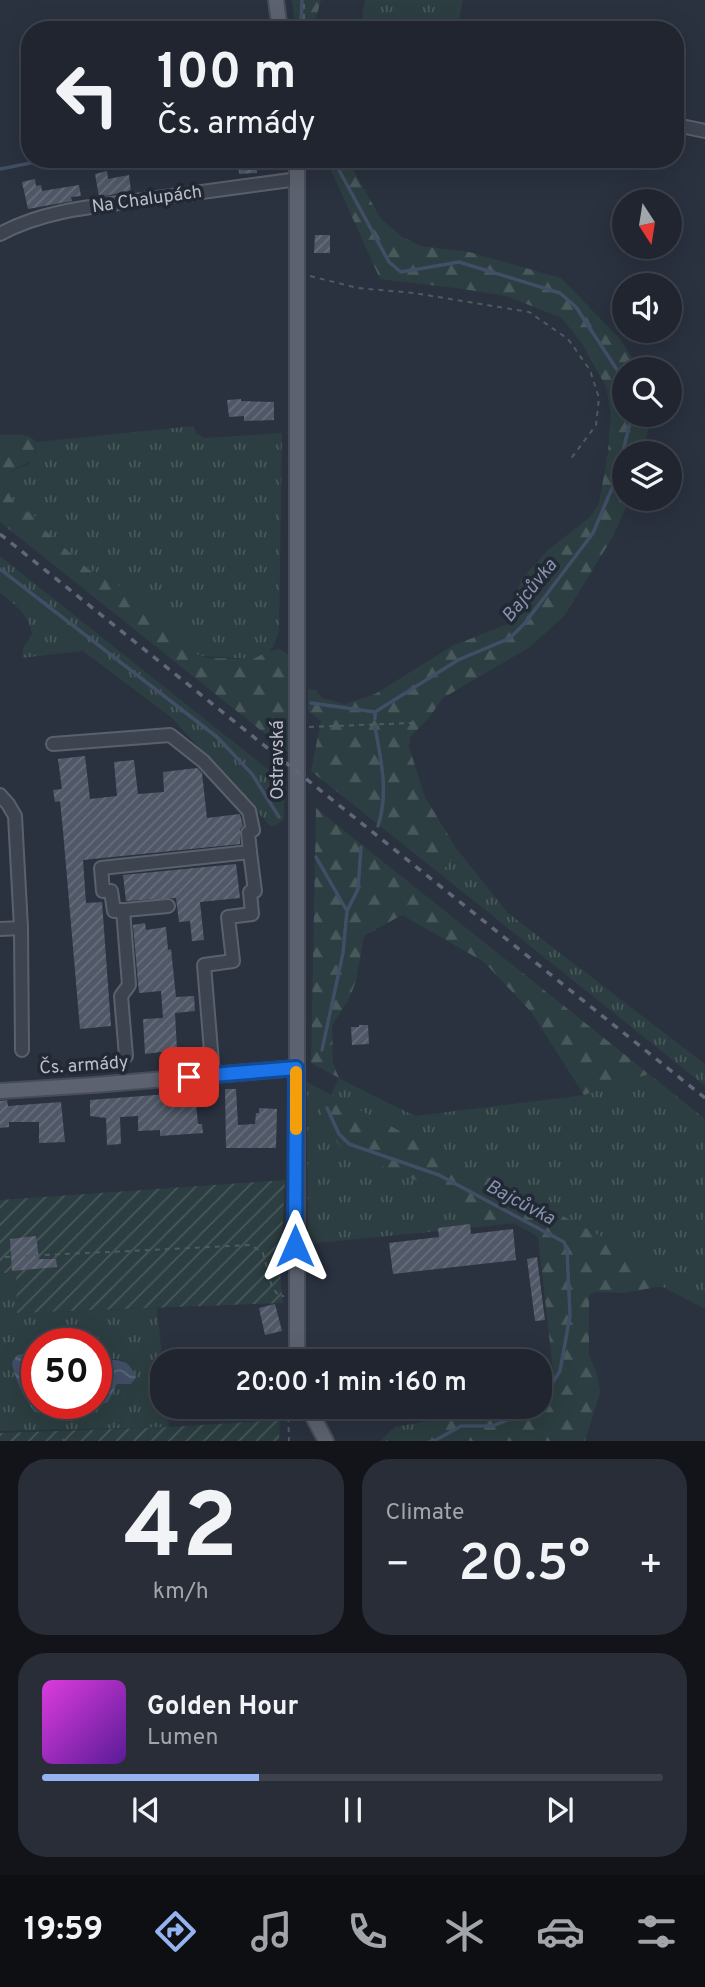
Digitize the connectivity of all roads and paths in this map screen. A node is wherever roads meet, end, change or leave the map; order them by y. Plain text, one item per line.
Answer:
1 (276, 0) edge
2 (304, 4) dead end
3 (279, 21) edge
4 (304, 21) edge
5 (684, 127) edge
6 (705, 131) edge
7 (297, 168) edge
8 (298, 179) junction
9 (0, 234) edge
10 (298, 276) junction
11 (570, 460) dead end
12 (412, 723) dead end
13 (297, 727) junction
14 (53, 744) dead end
15 (0, 795) edge
16 (250, 852) junction
17 (168, 906) dead end
18 (123, 910) junction
19 (21, 928) junction
20 (0, 929) edge
21 (22, 1050) dead end
22 (126, 1056) dead end
23 (296, 1068) junction
24 (213, 1075) junction
25 (0, 1091) edge
26 (5, 1257) dead end
27 (295, 1297) junction
28 (297, 1349) edge
29 (288, 1419) edge
30 (314, 1419) edge
31 (289, 1441) edge
32 (326, 1441) edge

1 - 3 main road
2 - 4 path
5 - 6 street
7 - 8 main road, Ostravská
8 - 9 street, Na Chalupách
8 - 10 main road, Ostravská
10 - 11 path
10 - 13 main road, Ostravská
12 - 13 path
13 - 23 main road, Ostravská
14 - 16 street
15 - 19 street
16 - 18 street
16 - 24 street
17 - 18 street
18 - 22 street
19 - 20 street
19 - 21 street
23 - 24 main road, Čs. armády
23 - 27 main road, Ostravská
24 - 25 main road, Čs. armády
26 - 27 path
27 - 28 main road, Ostravská
29 - 31 path
30 - 32 main road

